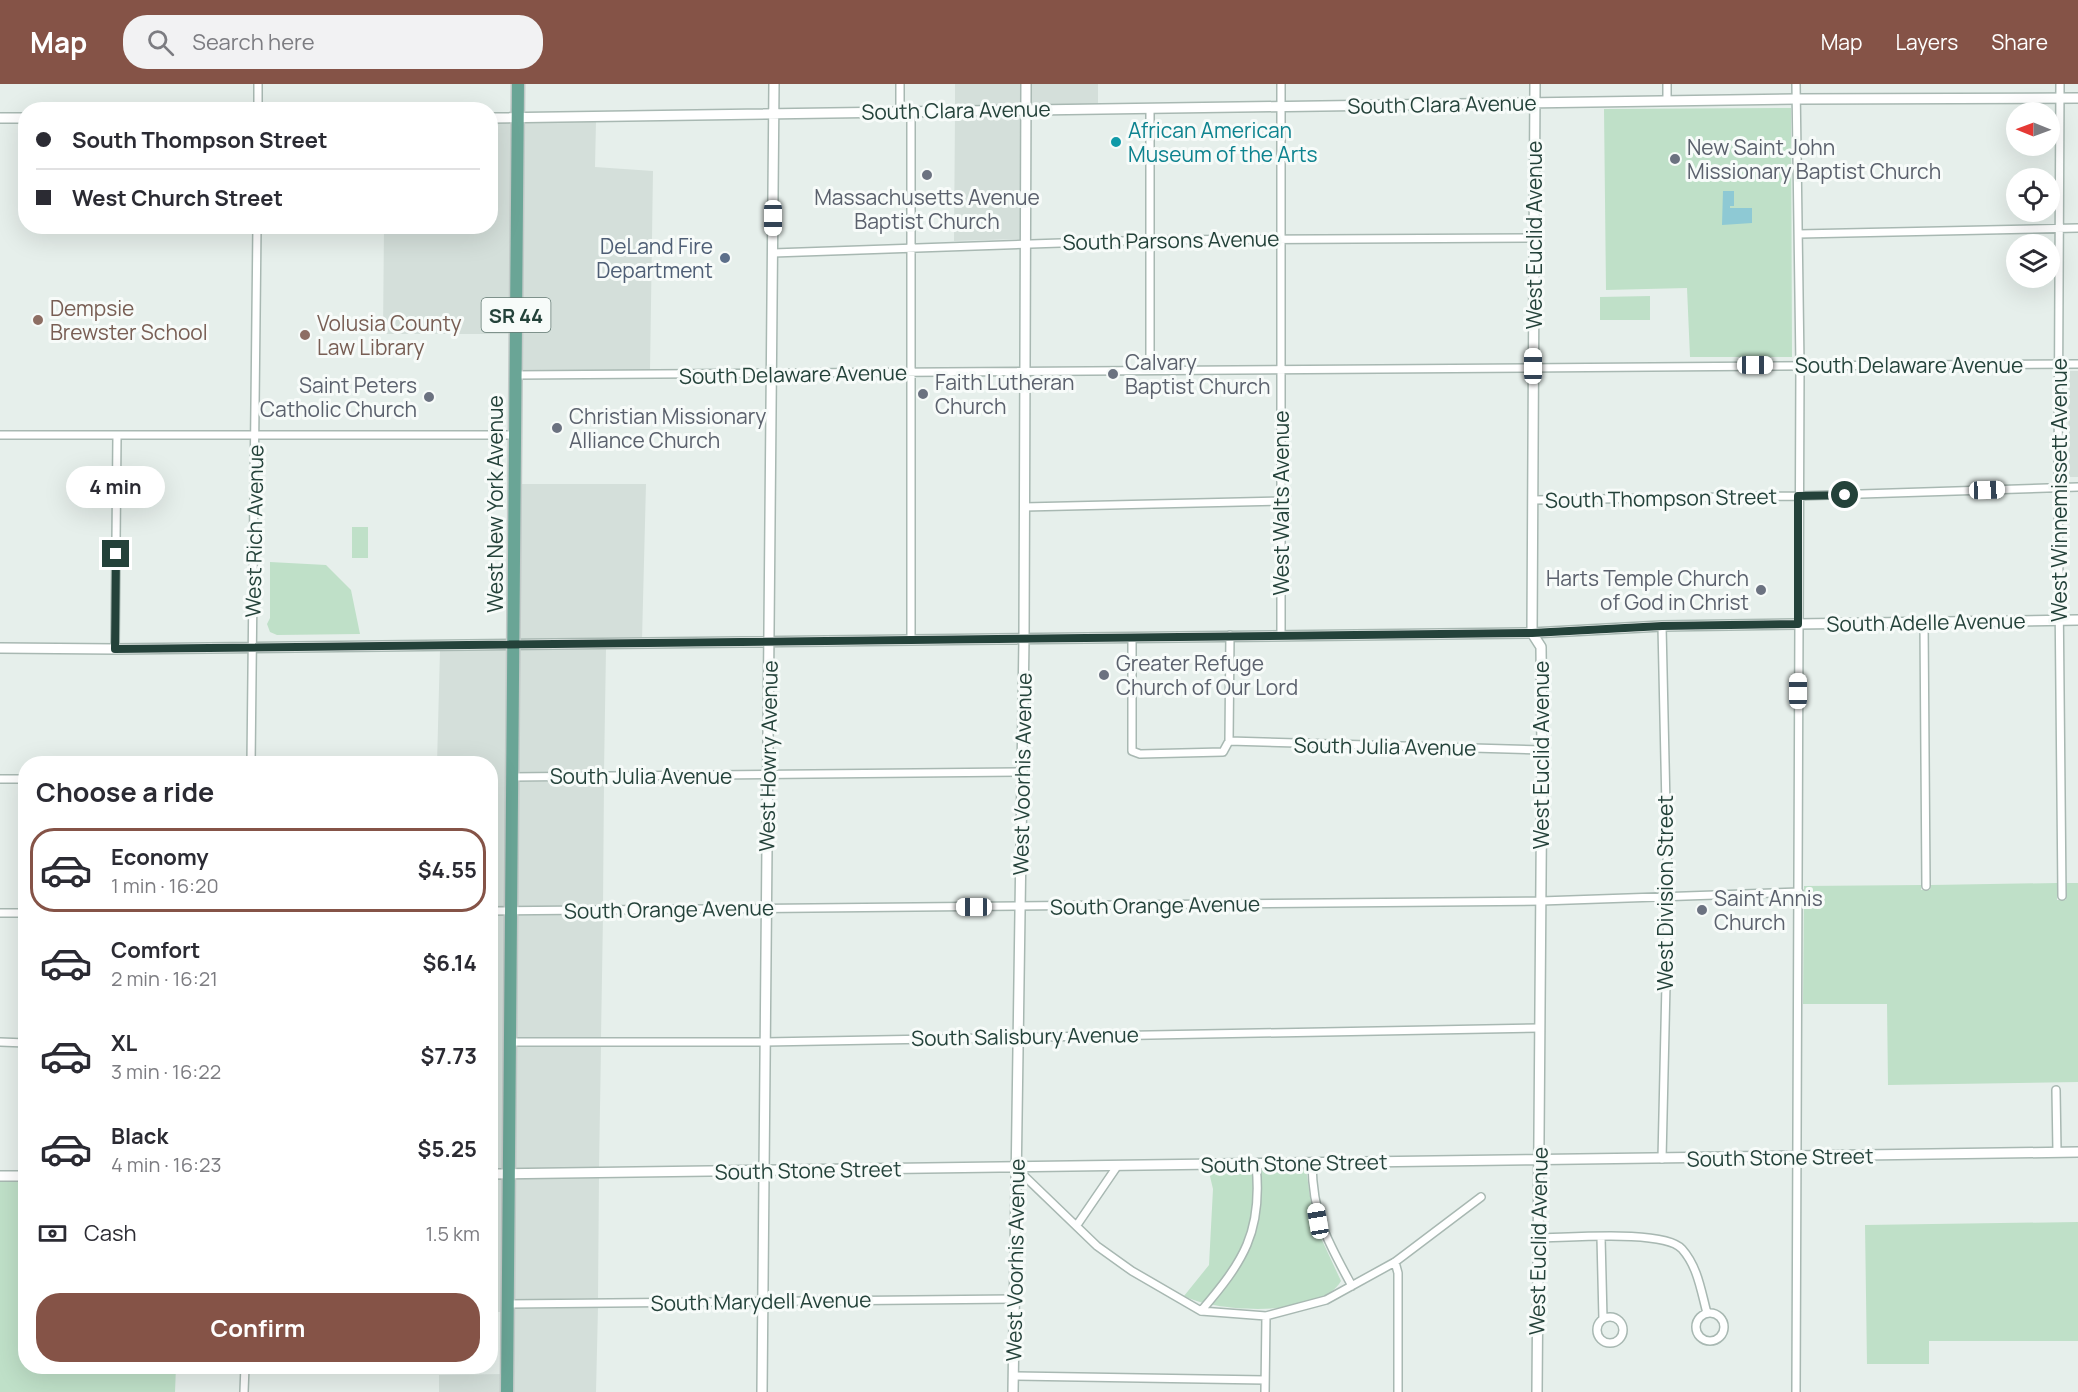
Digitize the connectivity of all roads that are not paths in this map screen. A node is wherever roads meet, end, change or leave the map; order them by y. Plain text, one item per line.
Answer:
1 (258, 84) edge
2 (518, 84) edge
3 (774, 84) edge
4 (900, 84) edge
5 (1026, 84) edge
6 (1281, 84) edge
7 (1535, 84) edge
8 (1668, 84) edge
9 (1796, 84) edge
10 (2060, 84) edge
11 (2060, 98) junction
12 (2078, 98) edge
13 (1796, 99) junction
14 (1667, 101) junction
15 (258, 102) edge
16 (1534, 102) junction
17 (1281, 107) junction
18 (1150, 108) junction
19 (1026, 109) junction
20 (900, 111) junction
21 (911, 111) junction
22 (774, 114) junction
23 (0, 117) edge
24 (18, 118) edge
25 (498, 118) edge
26 (517, 118) junction
27 (2058, 228) junction
28 (2078, 228) edge
29 (257, 234) edge
30 (1798, 234) junction
31 (1281, 238) junction
32 (1534, 238) junction
33 (1150, 240) junction
34 (1025, 243) junction
35 (911, 248) junction
36 (773, 253) junction
37 (2078, 364) edge
38 (1800, 365) junction
39 (2059, 365) junction
40 (1533, 366) junction
41 (1281, 368) junction
42 (1024, 370) junction
43 (1150, 370) junction
44 (911, 373) junction
45 (515, 375) junction
46 (772, 375) junction
47 (0, 435) edge
48 (255, 435) junction
49 (515, 435) junction
50 (117, 436) junction
51 (2058, 487) junction
52 (2078, 487) edge
53 (1798, 496) junction
54 (1533, 500) junction
55 (1281, 501) junction
56 (1024, 507) junction
57 (2060, 620) junction
58 (2078, 620) edge
59 (1924, 622) junction
60 (1798, 624) junction
61 (1662, 626) junction
62 (1532, 633) junction
63 (1230, 635) junction
64 (1281, 635) junction
65 (1024, 638) junction
66 (1132, 638) junction
67 (911, 640) junction
68 (769, 643) junction
69 (513, 645) junction
70 (253, 647) junction
71 (0, 648) edge
72 (115, 649) junction
73 (1229, 741) junction
74 (1542, 750) junction
75 (251, 756) edge
76 (1022, 772) junction
77 (768, 776) junction
78 (512, 777) junction
79 (0, 779) edge
80 (18, 779) edge
81 (1926, 886) dead end
82 (1799, 892) junction
83 (2062, 896) dead end
84 (1668, 897) junction
85 (1540, 901) junction
86 (1020, 906) junction
87 (766, 909) junction
88 (498, 911) edge
89 (511, 911) junction
90 (0, 913) edge
91 (18, 913) edge
92 (1540, 1028) junction
93 (1018, 1036) junction
94 (0, 1042) edge
95 (510, 1042) junction
96 (765, 1042) junction
97 (18, 1043) edge
98 (2056, 1090) dead end
99 (2057, 1152) junction
100 (2078, 1152) edge
101 (1797, 1157) junction
102 (1539, 1159) junction
103 (1662, 1160) junction
104 (1312, 1164) junction
105 (1118, 1165) junction
106 (1256, 1165) junction
107 (1016, 1168) junction
108 (764, 1170) junction
109 (498, 1174) edge
110 (509, 1174) junction
111 (0, 1176) edge
112 (18, 1176) edge
113 (1481, 1197) dead end
114 (1077, 1225) junction
115 (1601, 1237) junction
116 (1537, 1238) junction
117 (1395, 1262) junction
118 (1352, 1286) junction
119 (1014, 1299) junction
120 (763, 1300) junction
121 (508, 1305) junction
122 (1201, 1311) junction
123 (1707, 1313) junction
124 (1266, 1316) junction
125 (1603, 1319) dead end
126 (245, 1374) edge
127 (1013, 1376) junction
128 (1266, 1380) junction
129 (244, 1392) edge
130 (507, 1392) edge
131 (762, 1392) edge
132 (1013, 1392) edge
133 (1265, 1392) edge
134 (1398, 1392) edge
135 (1537, 1392) edge
136 (1796, 1392) edge

1 - 15 street
2 - 26 main road, West New York Avenue / SR 44
3 - 22 street, West Howry Avenue
4 - 20 street
5 - 19 street, West Voorhis Avenue
6 - 17 street, West Walts Avenue
7 - 16 street, West Euclid Avenue
8 - 14 street
9 - 13 street
10 - 11 street, West Winnemissett Avenue
11 - 12 street, South Clara Avenue
11 - 13 street, South Clara Avenue
11 - 27 street, West Winnemissett Avenue
13 - 14 street, South Clara Avenue
13 - 30 street
14 - 16 street, South Clara Avenue
16 - 17 street, South Clara Avenue
16 - 32 street, West Euclid Avenue
17 - 18 street, South Clara Avenue
17 - 31 street, West Walts Avenue
18 - 19 street, South Clara Avenue
18 - 33 street
19 - 21 street, South Clara Avenue
19 - 34 street, West Voorhis Avenue
20 - 21 street, South Clara Avenue
20 - 22 street, South Clara Avenue
21 - 35 street
22 - 26 street, South Clara Avenue
22 - 36 street, West Howry Avenue
23 - 24 street
25 - 26 street, South Clara Avenue
26 - 45 main road, West New York Avenue / SR 44
27 - 28 street
27 - 30 street
27 - 39 street, West Winnemissett Avenue
29 - 48 street, West Rich Avenue
30 - 38 street
31 - 32 street, South Parsons Avenue
31 - 33 street, South Parsons Avenue
31 - 41 street, West Walts Avenue
32 - 40 street, West Euclid Avenue
33 - 34 street, South Parsons Avenue
33 - 43 street
34 - 35 street, South Parsons Avenue
34 - 42 street, West Voorhis Avenue
35 - 36 street, South Parsons Avenue
35 - 44 street
36 - 46 street, West Howry Avenue
37 - 39 street, South Delaware Avenue
38 - 39 street, South Delaware Avenue
38 - 40 street, South Delaware Avenue
38 - 53 street
39 - 51 street, West Winnemissett Avenue
40 - 41 street, South Delaware Avenue
40 - 54 street, West Euclid Avenue
41 - 43 street, South Delaware Avenue
41 - 55 street, West Walts Avenue
42 - 43 street, South Delaware Avenue
42 - 44 street, South Delaware Avenue
42 - 56 street, West Voorhis Avenue
44 - 46 street, South Delaware Avenue
44 - 67 street
45 - 46 street, South Delaware Avenue
45 - 49 main road, West New York Avenue / SR 44
46 - 68 street, West Howry Avenue
47 - 50 street
48 - 49 street
48 - 50 street
48 - 70 street, West Rich Avenue
49 - 69 main road, West New York Avenue / SR 44
50 - 72 street
51 - 52 street, South Thompson Street
51 - 53 street, South Thompson Street
51 - 57 street, West Winnemissett Avenue
53 - 54 street, South Thompson Street
53 - 60 street
54 - 62 street, West Euclid Avenue
55 - 56 street
55 - 64 street, West Walts Avenue
56 - 65 street, West Voorhis Avenue
57 - 58 street, South Adelle Avenue
57 - 59 street, South Adelle Avenue
57 - 83 street, West Winnemissett Avenue
59 - 60 street, South Adelle Avenue
59 - 81 street
60 - 61 street, South Adelle Avenue
60 - 82 street
61 - 62 street, South Adelle Avenue
61 - 84 street, West Division Street
62 - 64 street, South Adelle Avenue
62 - 74 street, West Euclid Avenue
63 - 64 street, South Adelle Avenue
63 - 66 street, South Adelle Avenue
63 - 73 street
65 - 66 street, South Adelle Avenue
65 - 67 street, South Adelle Avenue
65 - 76 street, West Voorhis Avenue
66 - 73 street
67 - 68 street, South Adelle Avenue
68 - 69 street, South Adelle Avenue
68 - 77 street, West Howry Avenue
69 - 70 street, South Adelle Avenue
69 - 78 main road, West New York Avenue / SR 44
70 - 72 street, South Adelle Avenue
70 - 75 street, West Rich Avenue
71 - 72 street, South Adelle Avenue
73 - 74 street, South Julia Avenue
74 - 85 street, West Euclid Avenue
76 - 77 street, South Julia Avenue
76 - 86 street, West Voorhis Avenue
77 - 78 street, South Julia Avenue
77 - 87 street, West Howry Avenue
78 - 89 main road, West New York Avenue / SR 44
79 - 80 street
82 - 84 street, South Orange Avenue
82 - 101 street
84 - 85 street, South Orange Avenue
84 - 103 street, West Division Street
85 - 86 street, South Orange Avenue
85 - 92 street, West Euclid Avenue
86 - 87 street, South Orange Avenue
86 - 93 street, West Voorhis Avenue
87 - 89 street, South Orange Avenue
87 - 96 street, West Howry Avenue
88 - 89 street, South Orange Avenue
89 - 95 main road, West New York Avenue / SR 44
90 - 91 street
92 - 93 street, South Salisbury Avenue
92 - 102 street, West Euclid Avenue
93 - 96 street, South Salisbury Avenue
93 - 107 street, West Voorhis Avenue
94 - 97 street
95 - 96 street, South Salisbury Avenue
95 - 110 main road, West New York Avenue / SR 44
96 - 108 street, West Howry Avenue
98 - 99 street
99 - 100 street, South Stone Street
99 - 101 street, South Stone Street
101 - 103 street, South Stone Street
101 - 136 street
102 - 103 street, South Stone Street
102 - 104 street, South Stone Street
102 - 116 street, West Euclid Avenue
104 - 106 street, South Stone Street
104 - 118 street
105 - 106 street, South Stone Street
105 - 107 street, South Stone Street
105 - 114 street
106 - 122 street
107 - 108 street, South Stone Street
107 - 114 street
107 - 119 street, West Voorhis Avenue
108 - 110 street, South Stone Street
108 - 120 street, West Howry Avenue
109 - 110 street, South Stone Street
110 - 121 main road, West New York Avenue / SR 44
111 - 112 street
113 - 117 street
114 - 122 street
115 - 116 street
115 - 123 street
115 - 125 street
116 - 135 street, West Euclid Avenue
117 - 118 street
117 - 134 street
118 - 124 street
119 - 120 street, South Marydell Avenue
119 - 127 street, West Voorhis Avenue
120 - 121 street, South Marydell Avenue
120 - 131 street, West Howry Avenue
121 - 130 main road, West New York Avenue / SR 44
122 - 124 street
123 - 123 street
124 - 128 street
126 - 129 street
127 - 128 street
127 - 132 street, West Voorhis Avenue
128 - 133 street

